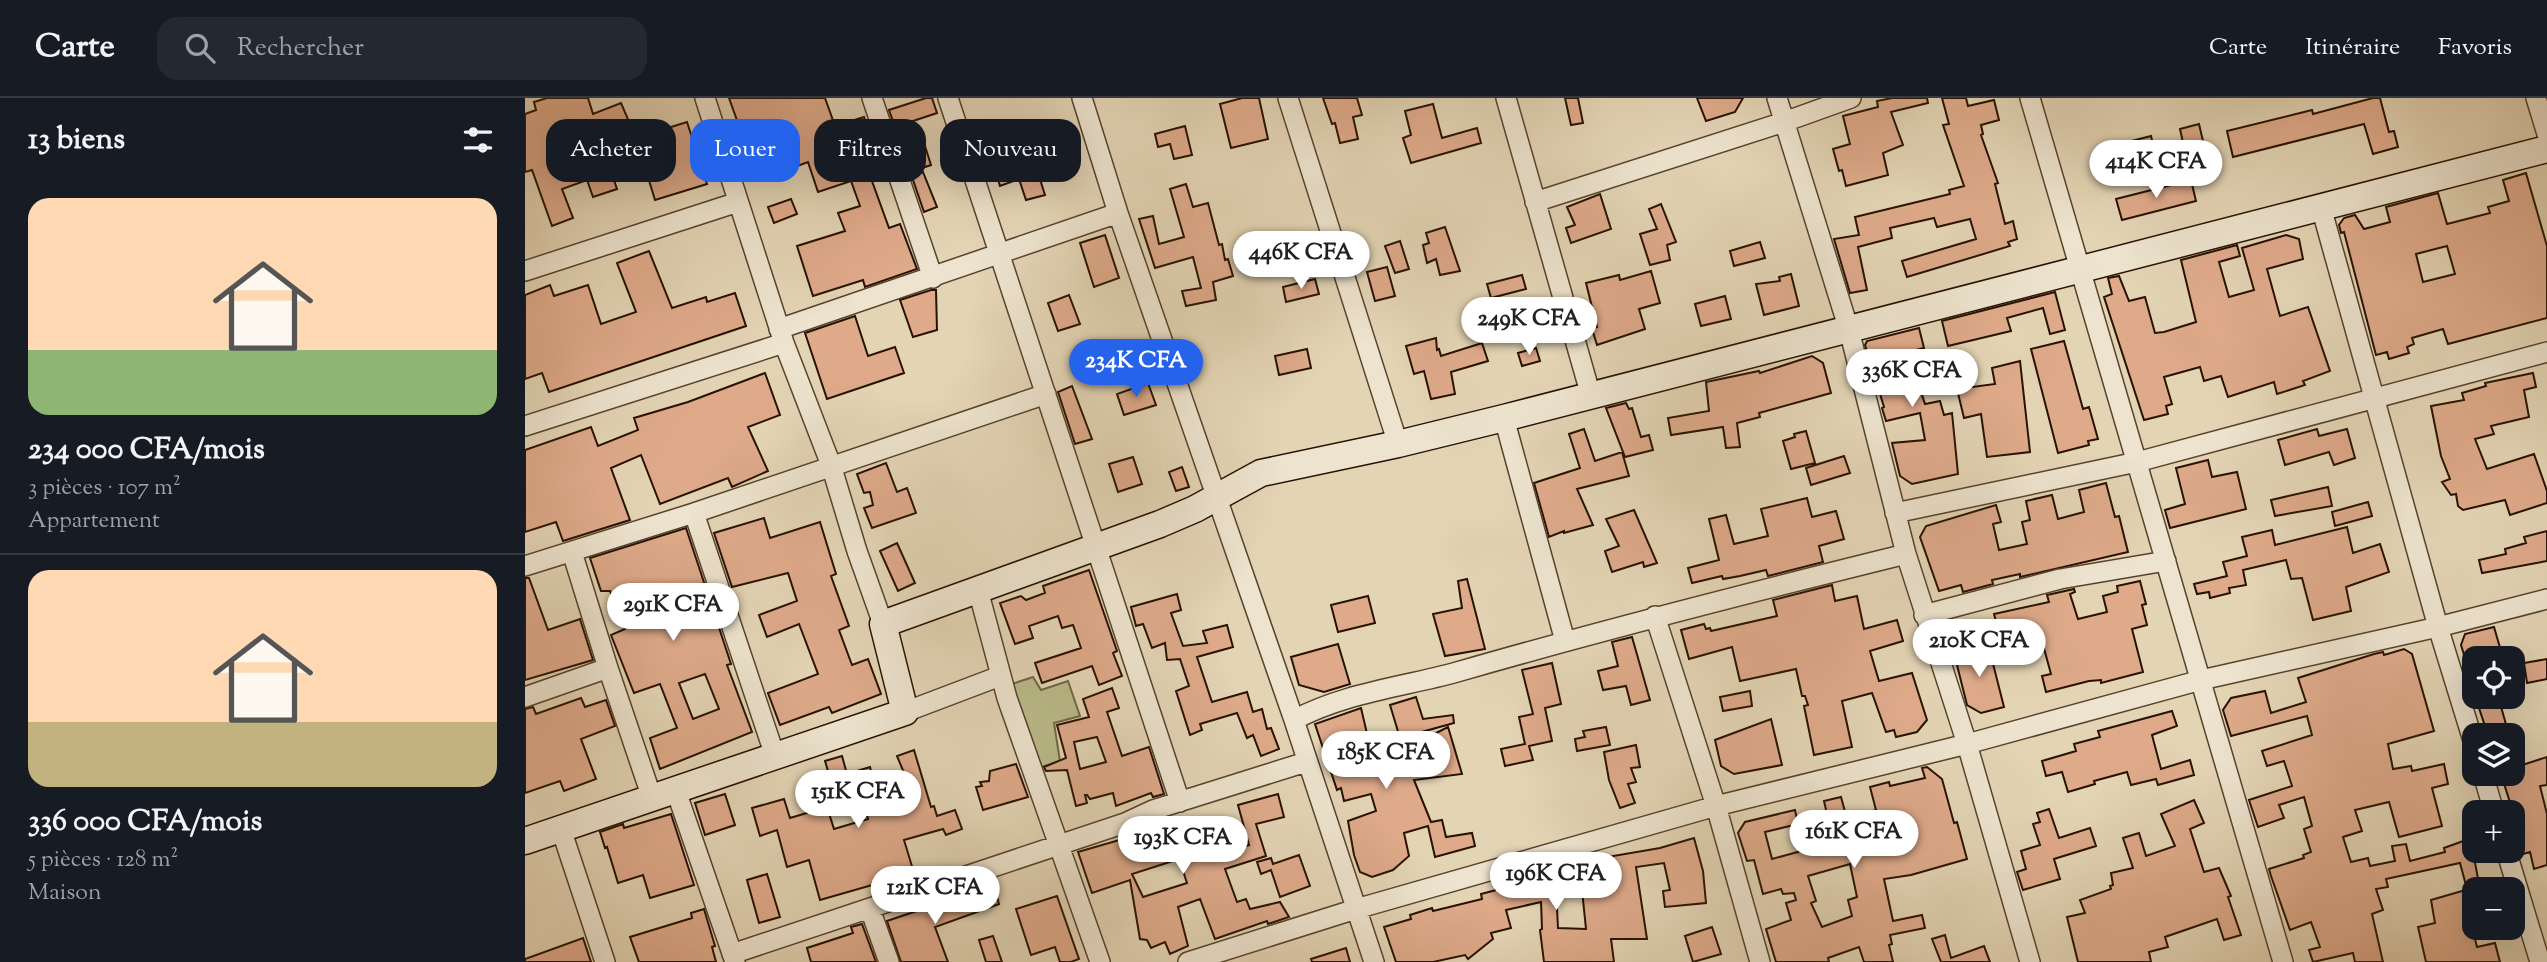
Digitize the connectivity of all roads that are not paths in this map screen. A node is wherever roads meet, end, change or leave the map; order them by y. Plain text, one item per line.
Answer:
1 (705, 98) edge
2 (872, 98) edge
3 (948, 98) edge
4 (1082, 98) edge
5 (1288, 98) edge
6 (1506, 98) edge
7 (1777, 98) edge
8 (1851, 98) edge
9 (2030, 98) edge
10 (2536, 98) edge
11 (1784, 122) junction
12 (2547, 134) edge
13 (2547, 149) edge
14 (738, 202) junction
15 (1535, 202) junction
16 (2321, 207) junction
17 (1118, 213) junction
18 (1001, 253) junction
19 (2081, 270) junction
20 (525, 271) edge
21 (933, 278) junction
22 (1849, 330) junction
23 (782, 336) junction
24 (2547, 352) edge
25 (1046, 394) junction
26 (1591, 396) junction
27 (2375, 399) junction
28 (1504, 418) junction
29 (525, 426) edge
30 (1398, 444) junction
31 (2137, 462) junction
32 (831, 465) junction
33 (1216, 498) junction
34 (694, 513) junction
35 (1895, 513) junction
36 (1097, 546) junction
37 (572, 552) junction
38 (1906, 554) junction
39 (2166, 561) junction
40 (525, 566) edge
41 (978, 590) junction
42 (2547, 599) edge
43 (1924, 615) junction
44 (1655, 616) junction
45 (883, 624) junction
46 (2438, 626) junction
47 (1565, 640) junction
48 (608, 668) junction
49 (1000, 676) junction
50 (2201, 680) junction
51 (525, 697) edge
52 (905, 712) junction
53 (1294, 720) junction
54 (2468, 723) edge
55 (1968, 744) junction
56 (775, 756) junction
57 (1306, 762) junction
58 (664, 795) junction
59 (1180, 802) junction
60 (1716, 806) junction
61 (561, 829) junction
62 (525, 841) edge
63 (1059, 845) junction
64 (2510, 863) edge
65 (870, 909) junction
66 (1356, 909) junction
67 (733, 958) edge
68 (1757, 961) edge
69 (2279, 961) edge
70 (605, 962) edge
71 (888, 962) edge
72 (1100, 962) edge
73 (1188, 962) edge
74 (1374, 962) edge
75 (2030, 962) edge
76 (2540, 962) edge

1 - 14 street
2 - 21 street
3 - 18 street
4 - 17 street
5 - 30 street
6 - 15 street
7 - 11 street
8 - 11 street
9 - 19 street
10 - 12 street
11 - 15 street
11 - 22 street
13 - 16 street
14 - 20 street
14 - 23 street
15 - 26 street
16 - 19 street
16 - 27 street
17 - 18 street
17 - 33 street
18 - 21 street
18 - 25 street
19 - 22 street
19 - 31 street
21 - 23 street
22 - 26 street
22 - 35 street
23 - 29 street
23 - 32 street
24 - 27 street
25 - 32 street
25 - 36 street
26 - 28 street
27 - 31 street
27 - 46 street
28 - 30 street
28 - 47 street
30 - 33 street
31 - 35 street
31 - 39 street
32 - 34 street
32 - 45 street
33 - 36 street
33 - 53 street
34 - 37 street
34 - 56 street
35 - 38 street
36 - 41 street
36 - 59 street
37 - 40 street
37 - 48 street
38 - 43 street
38 - 44 street
39 - 43 street
39 - 50 street
41 - 45 street
41 - 49 street
42 - 46 street
43 - 55 street
44 - 47 street
44 - 60 street
45 - 52 street
46 - 50 street
46 - 54 street
47 - 53 street
48 - 51 street
48 - 58 street
49 - 52 street
49 - 63 street
50 - 55 street
50 - 69 street
52 - 56 street
53 - 57 street
55 - 60 street
55 - 75 street
56 - 58 street
57 - 59 street
57 - 66 street
58 - 61 street
58 - 67 street
59 - 63 street
60 - 66 street
60 - 68 street
61 - 62 street
61 - 70 street
63 - 65 street
63 - 72 street
64 - 76 street
65 - 67 street
65 - 71 street
66 - 73 street
66 - 74 street

